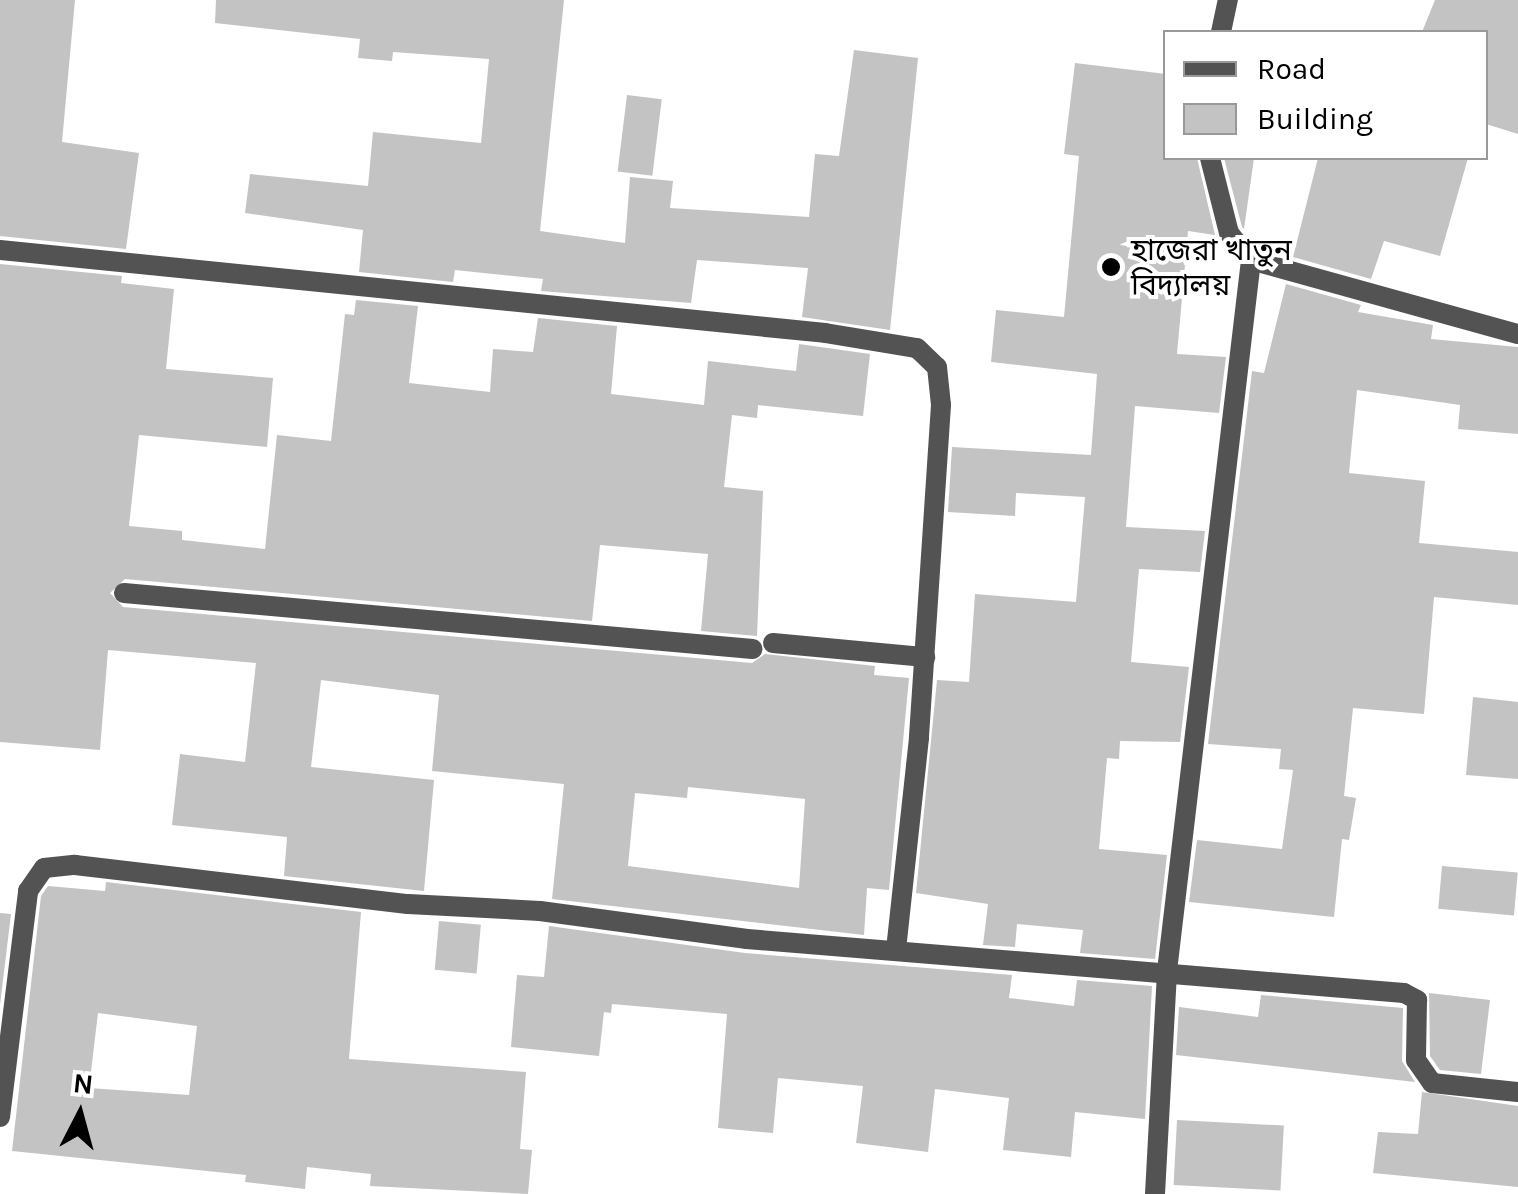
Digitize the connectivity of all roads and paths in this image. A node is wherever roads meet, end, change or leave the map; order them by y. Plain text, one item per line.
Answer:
1 (1228, 0) edge
2 (1221, 30) edge
3 (1211, 160) edge
4 (0, 250) edge
5 (1251, 260) junction
6 (1518, 334) edge
7 (124, 592) dead end
8 (925, 657) junction
9 (896, 951) junction
10 (1167, 971) junction
11 (1518, 1092) edge
12 (0, 1117) edge
13 (1155, 1194) edge

1 - 2 street
3 - 5 street
4 - 8 street
5 - 6 street
5 - 10 street
7 - 8 street
8 - 9 street
9 - 10 street
9 - 12 street
10 - 11 street
10 - 13 street

